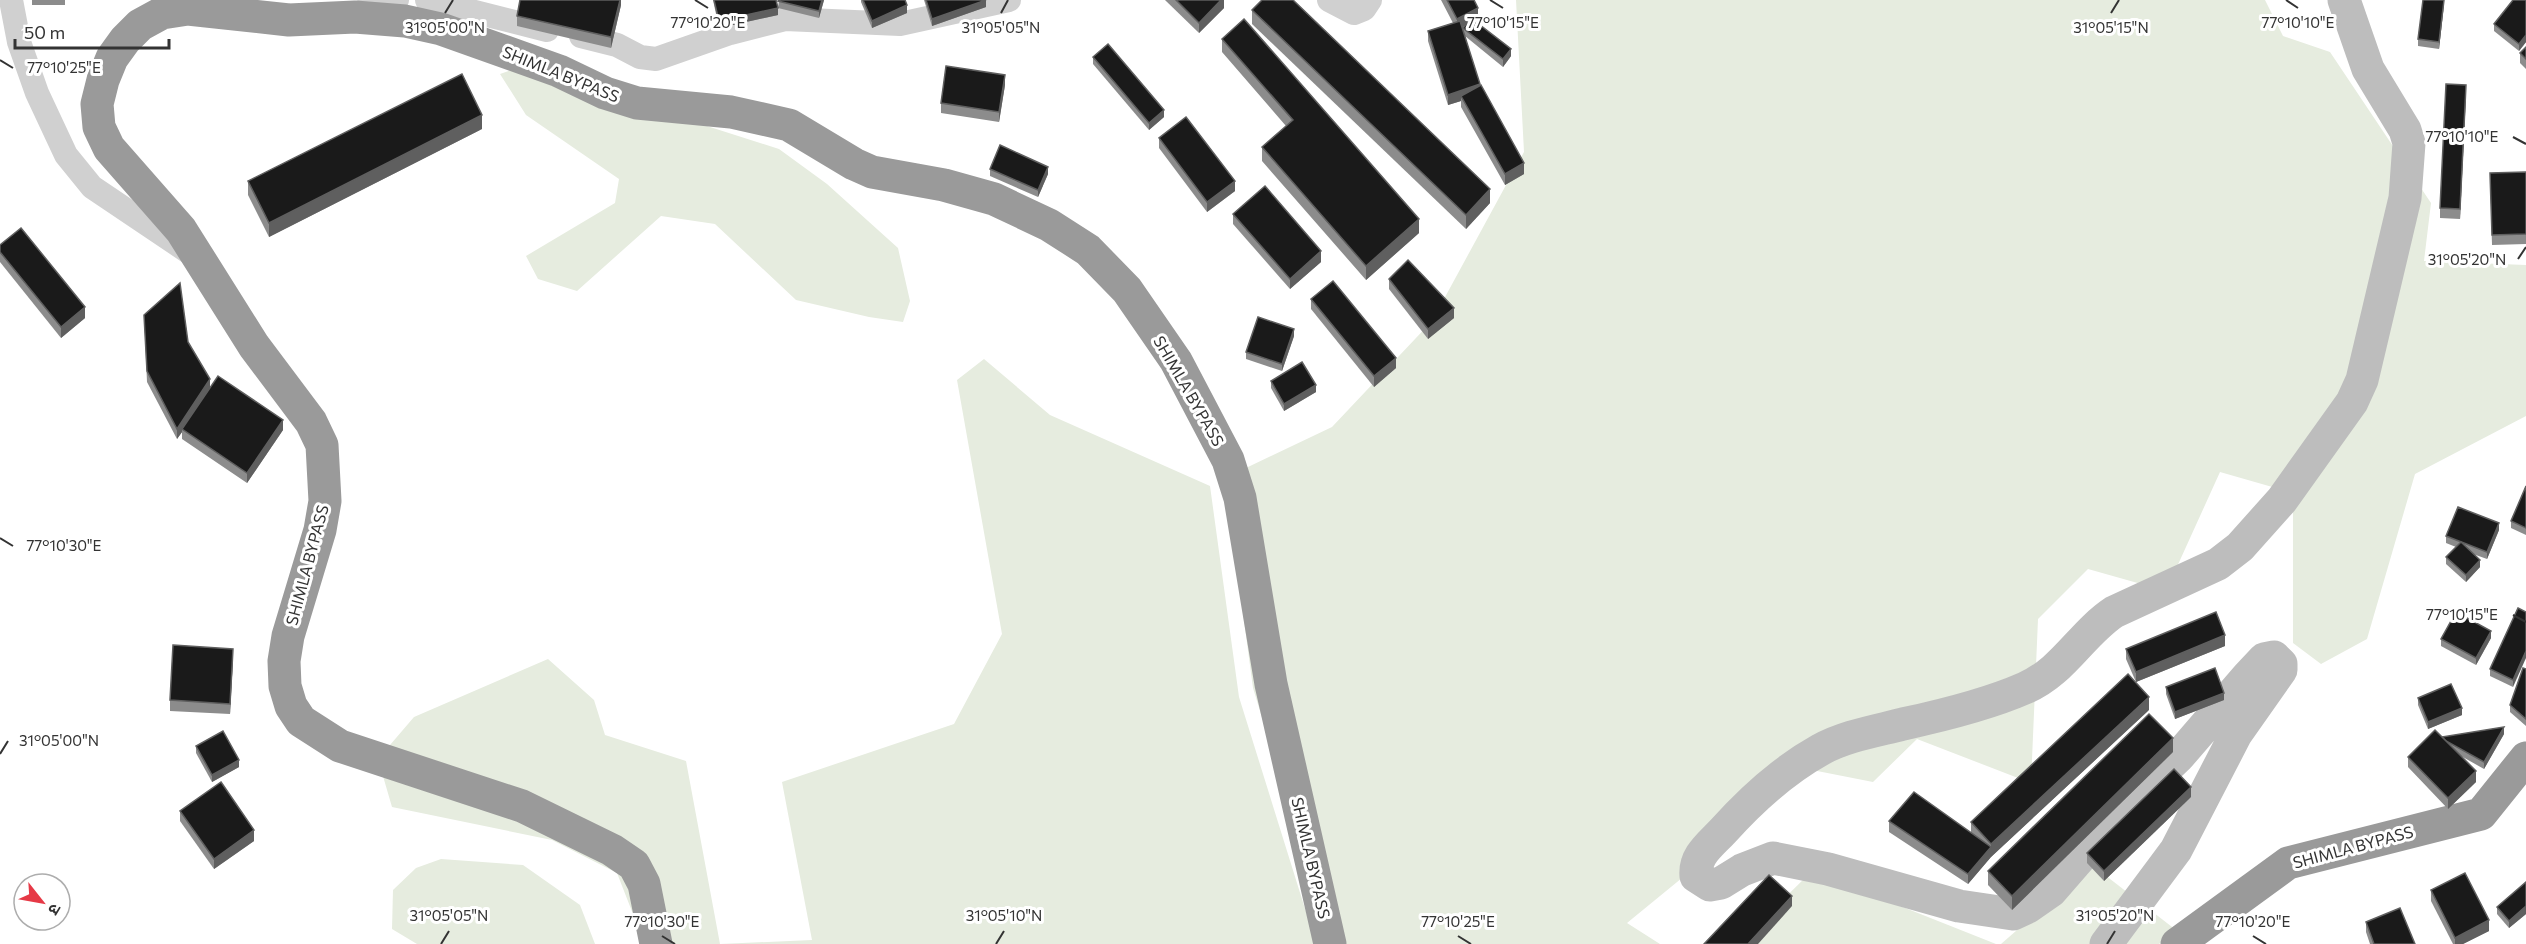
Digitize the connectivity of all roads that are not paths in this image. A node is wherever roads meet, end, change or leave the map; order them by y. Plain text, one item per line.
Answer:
1 (11, 0) edge
2 (397, 0) edge
3 (427, 0) edge
4 (1009, 0) edge
5 (1329, 0) edge
6 (1370, 0) edge
7 (2344, 0) edge
8 (355, 17) junction
9 (199, 258) junction
10 (2526, 758) edge
11 (656, 944) edge
12 (1330, 944) edge
13 (2106, 944) edge
14 (2177, 944) edge

1 - 9 street
2 - 8 street
3 - 4 street
5 - 6 street
7 - 13 street
8 - 9 highway, SHIMLA BYPASS
8 - 12 highway, SHIMLA BYPASS
9 - 11 highway, SHIMLA BYPASS
10 - 14 highway, SHIMLA BYPASS

